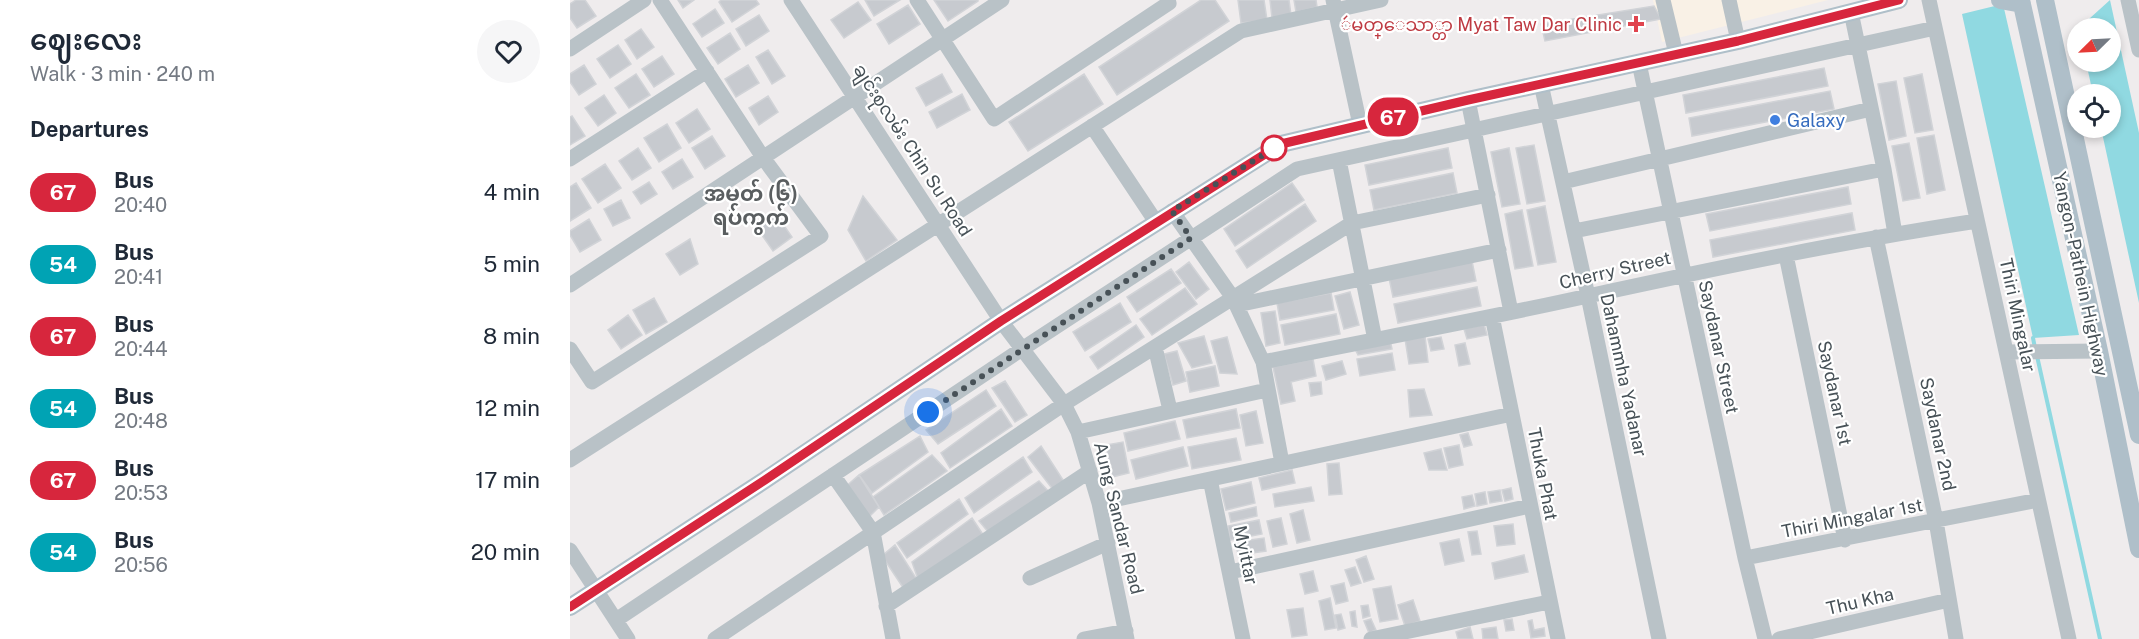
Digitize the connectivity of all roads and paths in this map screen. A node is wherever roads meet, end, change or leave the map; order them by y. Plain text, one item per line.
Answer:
1 (644, 0) edge
2 (660, 0) edge
3 (791, 0) edge
4 (917, 0) edge
5 (1002, 0) edge
6 (1168, 0) edge
7 (1381, 0) edge
8 (1663, 0) edge
9 (1729, 0) edge
10 (1899, 0) edge
11 (1929, 0) edge
12 (2000, 0) edge
13 (2128, 0) edge
14 (2021, 2) edge
15 (1334, 5) edge
16 (2051, 5) edge
17 (1851, 12) junction
18 (1935, 28) junction
19 (942, 40) junction
20 (1738, 41) junction
21 (1858, 45) junction
22 (570, 49) edge
23 (2139, 50) edge
24 (1676, 54) junction
25 (1639, 63) junction
26 (707, 71) junction
27 (1541, 84) junction
28 (1645, 92) junction
29 (855, 98) junction
30 (1468, 100) junction
31 (1871, 109) junction
32 (1548, 114) junction
33 (1360, 125) junction
34 (1092, 126) junction
35 (1475, 130) junction
36 (570, 159) edge
37 (764, 159) junction
38 (1659, 159) junction
39 (1339, 160) junction
40 (1884, 169) junction
41 (1563, 182) junction
42 (1488, 195) junction
43 (1172, 211) junction
44 (1670, 212) junction
45 (1977, 221) junction
46 (1156, 222) junction
47 (1352, 223) junction
48 (938, 224) junction
49 (1574, 231) junction
50 (1895, 234) junction
51 (1876, 237) junction
52 (1191, 238) junction
53 (1499, 250) junction
54 (1786, 255) junction
55 (1684, 274) junction
56 (1363, 279) junction
57 (570, 285) edge
58 (1588, 296) junction
59 (1235, 302) junction
60 (1511, 312) junction
61 (1491, 316) junction
62 (1001, 321) junction
63 (1376, 340) junction
64 (1155, 347) junction
65 (570, 349) edge
66 (1022, 349) junction
67 (2099, 351) junction
68 (2006, 352) junction
69 (1263, 362) junction
70 (1267, 390) junction
71 (1064, 404) junction
72 (1170, 410) junction
73 (1512, 414) junction
74 (1078, 432) junction
75 (2139, 435) edge
76 (570, 460) edge
77 (1282, 463) junction
78 (1090, 471) junction
79 (833, 475) junction
80 (1210, 479) junction
81 (2038, 500) junction
82 (1099, 503) junction
83 (1530, 506) junction
84 (1936, 521) junction
85 (873, 532) junction
86 (1845, 540) junction
87 (1108, 543) junction
88 (2139, 549) edge
89 (570, 550) edge
90 (1744, 558) junction
91 (1230, 572) junction
92 (1030, 578) dead end
93 (596, 590) junction
94 (1949, 600) junction
95 (1549, 603) junction
96 (570, 606) edge
97 (886, 606) junction
98 (616, 620) junction
99 (1127, 635) edge
100 (628, 639) edge
101 (715, 639) edge
102 (892, 639) edge
103 (1084, 639) edge
104 (1243, 639) edge
105 (1371, 639) edge
106 (1558, 639) edge
107 (1659, 639) edge
108 (1765, 639) edge
109 (1779, 639) edge
110 (1956, 639) edge
111 (2068, 639) edge

1 - 22 street
2 - 26 street
3 - 29 street, ချင်းစုလမ်း Chin Su Road
4 - 19 street
5 - 19 street
6 - 19 street
7 - 15 street
8 - 24 street
9 - 20 street
10 - 17 main road
11 - 18 street, Thiri Mingalar
12 - 14 main road
13 - 23 street
14 - 67 main road, Yangon-Pathein Highway
15 - 33 street
15 - 34 street
16 - 75 main road, Yangon-Pathein Highway
17 - 20 main road
17 - 21 street
18 - 21 street
18 - 45 street, Thiri Mingalar
19 - 29 street
20 - 24 main road
21 - 28 street
21 - 31 street
24 - 25 main road
25 - 27 main road
25 - 28 street, Saydanar Street
26 - 36 street
26 - 37 street
27 - 30 main road
27 - 32 street, Dahammha Yadanar
28 - 32 street
28 - 38 street, Saydanar Street
29 - 37 street
29 - 48 street, ချင်းစုလမ်း Chin Su Road
30 - 33 main road
30 - 35 street
31 - 38 street
31 - 40 street
32 - 35 street
32 - 41 street, Dahammha Yadanar
33 - 43 main road
34 - 46 street
34 - 48 street
35 - 39 street
35 - 42 street
37 - 57 street
37 - 65 street
38 - 41 street
38 - 44 street, Saydanar Street
39 - 47 street
39 - 52 street
40 - 44 street
40 - 50 street
41 - 49 street, Dahammha Yadanar
42 - 47 street
42 - 53 street
43 - 46 main road
43 - 52 street
44 - 49 street
44 - 55 street, Saydanar Street
45 - 50 street, Cherry Street
45 - 68 street, Thiri Mingalar
46 - 62 main road
47 - 56 street
47 - 59 street
48 - 62 street, ချင်းစုလမ်း Chin Su Road
48 - 76 street
49 - 58 street, Dahammha Yadanar
50 - 51 street, Cherry Street
51 - 54 street, Cherry Street
51 - 84 street, Saydanar 2nd
52 - 59 street
52 - 66 street
53 - 56 street
53 - 60 street
54 - 55 street, Cherry Street
54 - 86 street, Saydanar 1st
55 - 58 street, Cherry Street
55 - 90 street, Saydanar Street
56 - 59 street
56 - 63 street
58 - 60 street, Cherry Street
58 - 107 street, Dahammha Yadanar
59 - 64 street
59 - 69 street
60 - 61 street, Cherry Street
61 - 63 street, Cherry Street
61 - 73 street, Thuka Phat
62 - 66 street, Aung Sandar Road
62 - 93 main road
63 - 69 street, Cherry Street
64 - 71 street
64 - 72 street
66 - 71 street, Aung Sandar Road
66 - 79 street
67 - 68 street
67 - 88 main road, Yangon-Pathein Highway
68 - 81 street, Thiri Mingalar
69 - 70 street
70 - 72 street
70 - 77 street
71 - 74 street, Aung Sandar Road
71 - 85 street
72 - 74 street
73 - 77 street
73 - 83 street, Thuka Phat
74 - 78 street, Aung Sandar Road
77 - 80 street
78 - 82 street, Aung Sandar Road
78 - 97 street
79 - 85 street
79 - 98 street
80 - 82 street
80 - 91 street, Myittar
81 - 84 street, Thiri Mingalar 1st
81 - 111 street, Thiri Mingalar
82 - 87 street, Aung Sandar Road
83 - 91 street
83 - 95 street, Thuka Phat
84 - 86 street, Thiri Mingalar 1st
84 - 94 street, Saydanar 2nd
85 - 97 street
85 - 101 street
86 - 90 street, Thiri Mingalar 1st
87 - 92 street
87 - 99 street, Aung Sandar Road
89 - 93 street
90 - 108 street, Saydanar Street
91 - 104 street, Myittar
93 - 96 main road
93 - 98 street
94 - 109 street, Thu Kha
94 - 110 street, Saydanar 2nd
95 - 105 street
95 - 106 street, Thuka Phat
97 - 102 street
98 - 100 street
99 - 103 street

